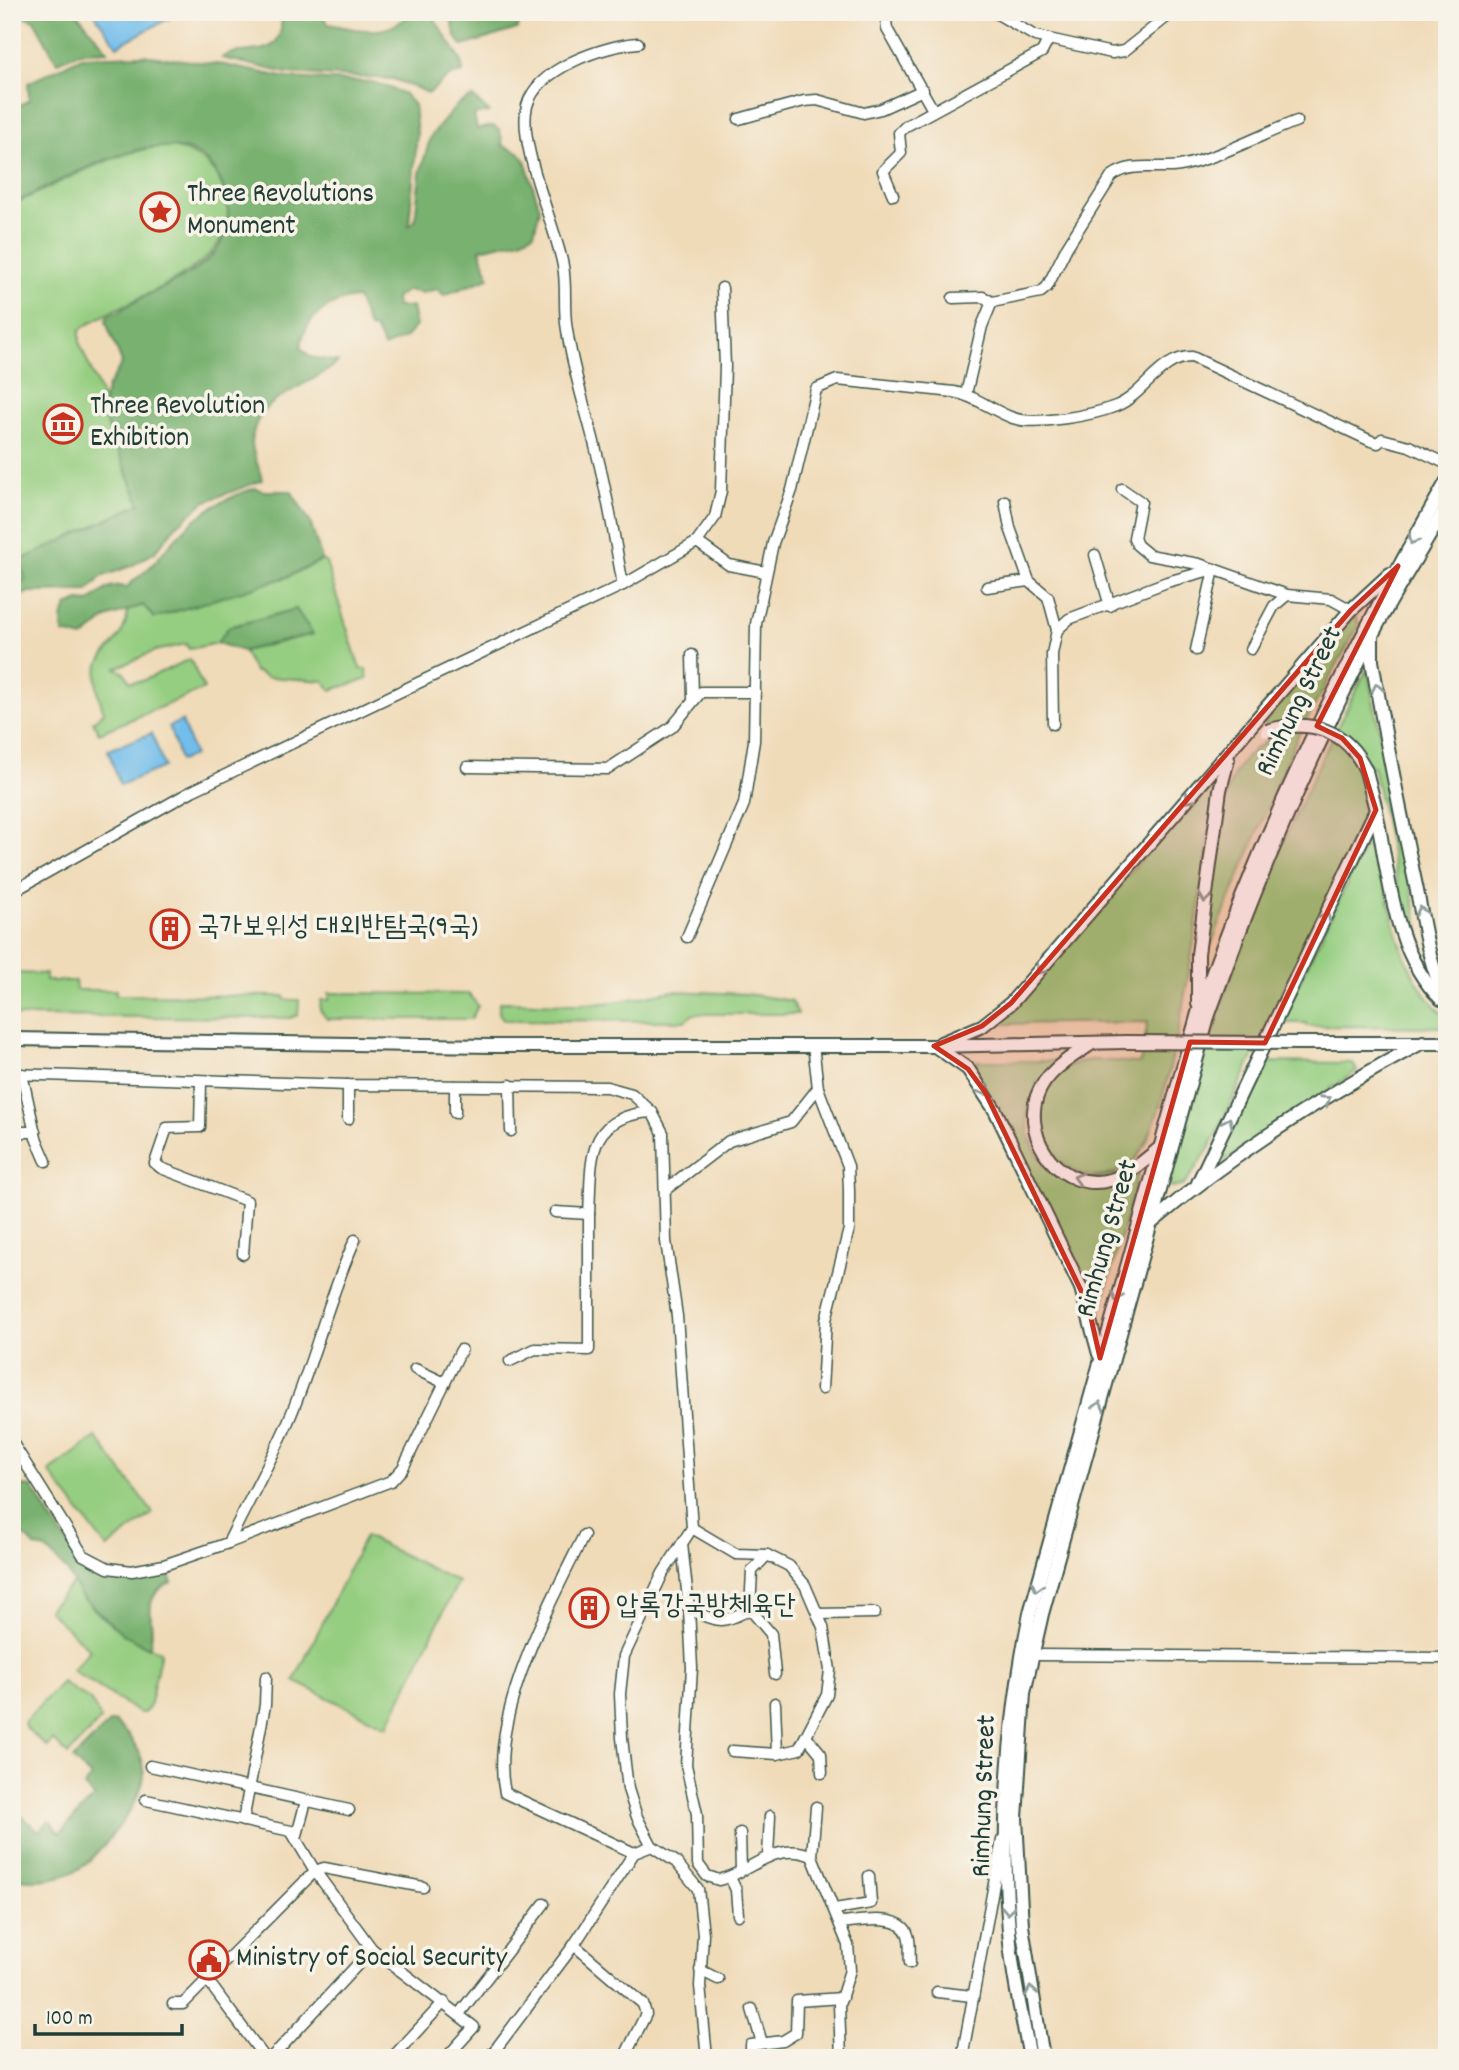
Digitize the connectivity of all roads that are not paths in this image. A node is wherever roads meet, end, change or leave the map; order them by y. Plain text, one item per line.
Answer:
1 (885, 12) edge
2 (994, 12) edge
3 (1173, 12) edge
4 (1048, 40) junction
5 (638, 43) dead end
6 (923, 90) junction
7 (933, 110) junction
8 (739, 119) dead end
9 (1297, 121) dead end
10 (893, 195) dead end
11 (722, 288) dead end
12 (953, 298) dead end
13 (992, 302) junction
14 (966, 394) junction
15 (1447, 464) edge
16 (1447, 481) edge
17 (1122, 489) dead end
18 (1005, 501) dead end
19 (1447, 505) edge
20 (697, 542) junction
21 (1095, 555) dead end
22 (1398, 566) junction
23 (1214, 569) junction
24 (766, 572) junction
25 (1030, 582) junction
26 (623, 585) junction
27 (987, 587) dead end
28 (1287, 595) junction
29 (1110, 606) junction
30 (1351, 610) junction
31 (1057, 630) junction
32 (1372, 636) junction
33 (1251, 649) dead end
34 (1196, 650) dead end
35 (692, 655) dead end
36 (755, 692) junction
37 (693, 698) junction
38 (1054, 724) dead end
39 (1231, 751) junction
40 (467, 766) dead end
41 (1376, 810) junction
42 (12, 892) edge
43 (687, 937) dead end
44 (1447, 1001) edge
45 (1198, 1013) junction
46 (12, 1039) edge
47 (1423, 1042) junction
48 (1447, 1043) edge
49 (1091, 1044) junction
50 (813, 1045) junction
51 (934, 1046) junction
52 (17, 1074) edge
53 (201, 1082) junction
54 (348, 1085) junction
55 (510, 1085) junction
56 (455, 1086) junction
57 (818, 1088) junction
58 (652, 1112) junction
59 (454, 1113) dead end
60 (348, 1119) dead end
61 (511, 1131) dead end
62 (12, 1132) edge
63 (35, 1132) junction
64 (1160, 1148) junction
65 (46, 1161) dead end
66 (1198, 1183) junction
67 (665, 1189) junction
68 (555, 1212) dead end
69 (589, 1214) junction
70 (1150, 1224) junction
71 (355, 1240) dead end
72 (243, 1254) dead end
73 (461, 1350) dead end
74 (1100, 1358) junction
75 (510, 1361) dead end
76 (415, 1369) dead end
77 (445, 1383) junction
78 (822, 1389) dead end
79 (12, 1442) edge
80 (692, 1528) junction
81 (584, 1535) dead end
82 (228, 1543) junction
83 (682, 1544) junction
84 (767, 1555) junction
85 (690, 1609) junction
86 (750, 1609) junction
87 (875, 1613) dead end
88 (817, 1614) junction
89 (1033, 1655) junction
90 (1447, 1658) edge
91 (775, 1674) dead end
92 (266, 1677) dead end
93 (775, 1703) dead end
94 (807, 1737) junction
95 (732, 1751) dead end
96 (777, 1754) junction
97 (150, 1766) dead end
98 (822, 1773) dead end
99 (249, 1789) junction
100 (146, 1800) dead end
101 (306, 1801) junction
102 (816, 1807) dead end
103 (349, 1810) dead end
104 (770, 1816) dead end
105 (243, 1821) junction
106 (1005, 1830) junction
107 (740, 1833) dead end
108 (296, 1839) junction
109 (652, 1846) junction
110 (634, 1853) junction
111 (768, 1856) junction
112 (812, 1856) junction
113 (741, 1870) junction
114 (315, 1871) junction
115 (869, 1876) dead end
116 (730, 1877) junction
117 (423, 1887) dead end
118 (544, 1904) dead end
119 (835, 1909) junction
120 (738, 1914) dead end
121 (840, 1923) junction
122 (574, 1945) junction
123 (372, 1948) junction
124 (910, 1963) dead end
125 (701, 1970) junction
126 (718, 1979) dead end
127 (208, 1981) junction
128 (937, 1992) dead end
129 (972, 1996) junction
130 (842, 1998) junction
131 (444, 2002) junction
132 (173, 2004) dead end
133 (752, 2009) dead end
134 (459, 2014) junction
135 (762, 2043) junction
136 (265, 2058) edge
137 (271, 2058) edge
138 (392, 2058) edge
139 (446, 2058) edge
140 (489, 2058) edge
141 (624, 2058) edge
142 (707, 2058) edge
143 (751, 2058) edge
144 (841, 2058) edge
145 (962, 2058) edge
146 (1030, 2058) edge
147 (1044, 2058) edge

1 - 6 street
2 - 4 street
3 - 4 street
4 - 7 street
5 - 26 street
6 - 7 street
6 - 8 street
7 - 10 street
9 - 13 street
11 - 20 street
12 - 13 street
13 - 14 street
14 - 15 street
14 - 24 street
16 -> 22 main road, Rimhung Street
17 - 23 street
18 - 25 street
19 - 32 main road, Rimhung Street
20 - 24 street
20 - 26 street
21 - 29 street
22 - 30 main road
22 - 45 main road, Rimhung Street
23 - 28 street
23 - 29 street
23 - 34 street
24 - 36 street
25 - 27 street
25 - 31 street
26 - 42 street
28 - 30 street
28 - 33 street
29 - 31 street
30 - 39 main road
31 - 38 street
44 -> 32 main road
32 - 70 main road, Rimhung Street
35 - 37 street
36 - 37 street
36 - 43 street
37 - 40 street
39 - 41 main road, bridge
39 -> 45 main road
39 -> 51 main road
41 - 44 main road
66 -> 41 main road
45 - 64 main road, Rimhung Street
46 - 50 main road
47 - 48 main road
47 - 49 main road, bridge
66 -> 47 main road
49 - 51 main road
64 -> 49 main road
50 - 51 main road
50 - 57 street
51 -> 74 main road
52 - 53 street
52 - 63 street
53 - 54 street
53 - 72 street
54 - 56 street
54 - 60 street
55 - 56 street
55 - 58 street
55 - 61 street
56 - 59 street
57 - 67 street
57 - 78 street
58 - 67 street
58 - 69 street
62 - 63 street
63 - 65 street
64 -> 74 main road, Rimhung Street
66 - 70 main road
67 - 80 street
68 - 69 street
69 - 75 street
89 -> 70 main road, Rimhung Street
71 - 82 street
73 - 77 street
74 -> 106 main road, Rimhung Street
76 - 77 street
77 - 82 street
79 - 82 street
80 - 83 street
80 - 84 street
81 - 110 street
83 - 85 street
83 - 109 street
84 - 86 street
84 - 88 street
85 - 86 street
85 - 116 street
86 - 91 street
87 - 88 street
88 - 94 street
89 - 90 street
147 -> 89 main road, Rimhung Street
92 - 99 street
93 - 96 street
94 - 96 street
94 - 98 street
95 - 96 street
97 - 99 street
99 - 101 street
99 - 105 street
100 - 105 street
101 - 103 street
101 - 108 street
102 - 112 street
104 - 111 street
105 - 108 street
106 - 129 street
106 -> 146 main road, Rimhung Street
107 - 113 street
108 - 114 street
109 - 110 street
109 - 125 street
110 - 122 street
111 - 112 street
111 - 113 street
112 - 119 street
113 - 116 street
114 - 117 street
114 - 123 street
114 - 127 street
115 - 119 street
116 - 120 street
118 - 134 street
119 - 121 street
121 - 124 street
121 - 130 street
122 - 140 street
122 - 141 street
123 - 131 street
123 - 137 street
125 - 126 street
125 - 142 street
127 - 132 street
127 - 136 street
128 - 129 street
129 - 145 street
130 - 135 street
130 - 144 street
131 - 134 street
131 - 138 street
133 - 135 street
134 - 139 street
135 - 143 street

